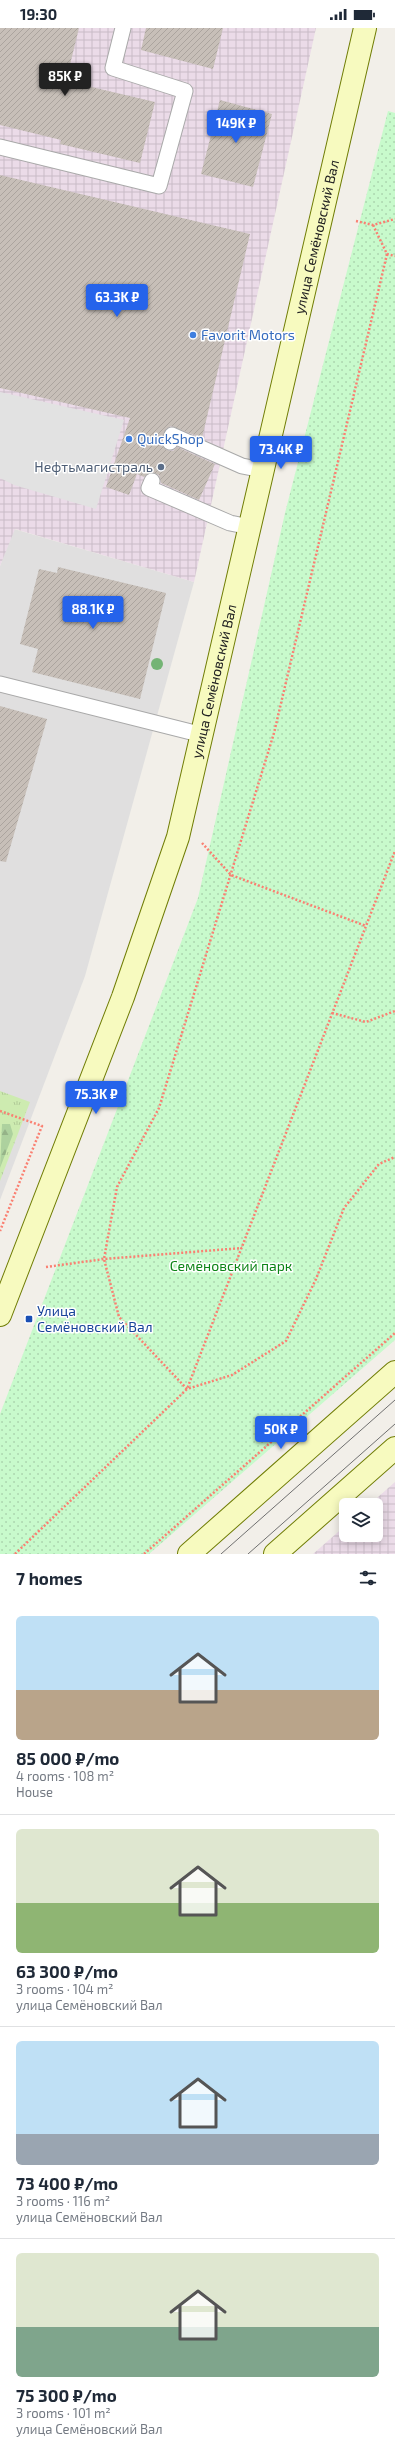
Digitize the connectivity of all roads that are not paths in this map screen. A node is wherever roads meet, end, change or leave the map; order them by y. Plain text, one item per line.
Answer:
1 (123, 28) edge
2 (365, 28) edge
3 (0, 147) edge
4 (170, 442) dead end
5 (263, 470) junction
6 (152, 481) dead end
7 (250, 527) junction
8 (0, 684) edge
9 (203, 735) junction
10 (0, 1315) edge
11 (395, 1372) edge
12 (395, 1448) edge
13 (189, 1554) edge
14 (275, 1554) edge

1 - 3 lane
2 - 5 street, улица Семёновский Вал
4 - 5 lane
5 - 7 street, улица Семёновский Вал
6 - 7 lane
7 - 9 street, улица Семёновский Вал
8 - 9 lane
9 - 10 street, улица Семёновский Вал
11 - 13 street
12 - 14 street

